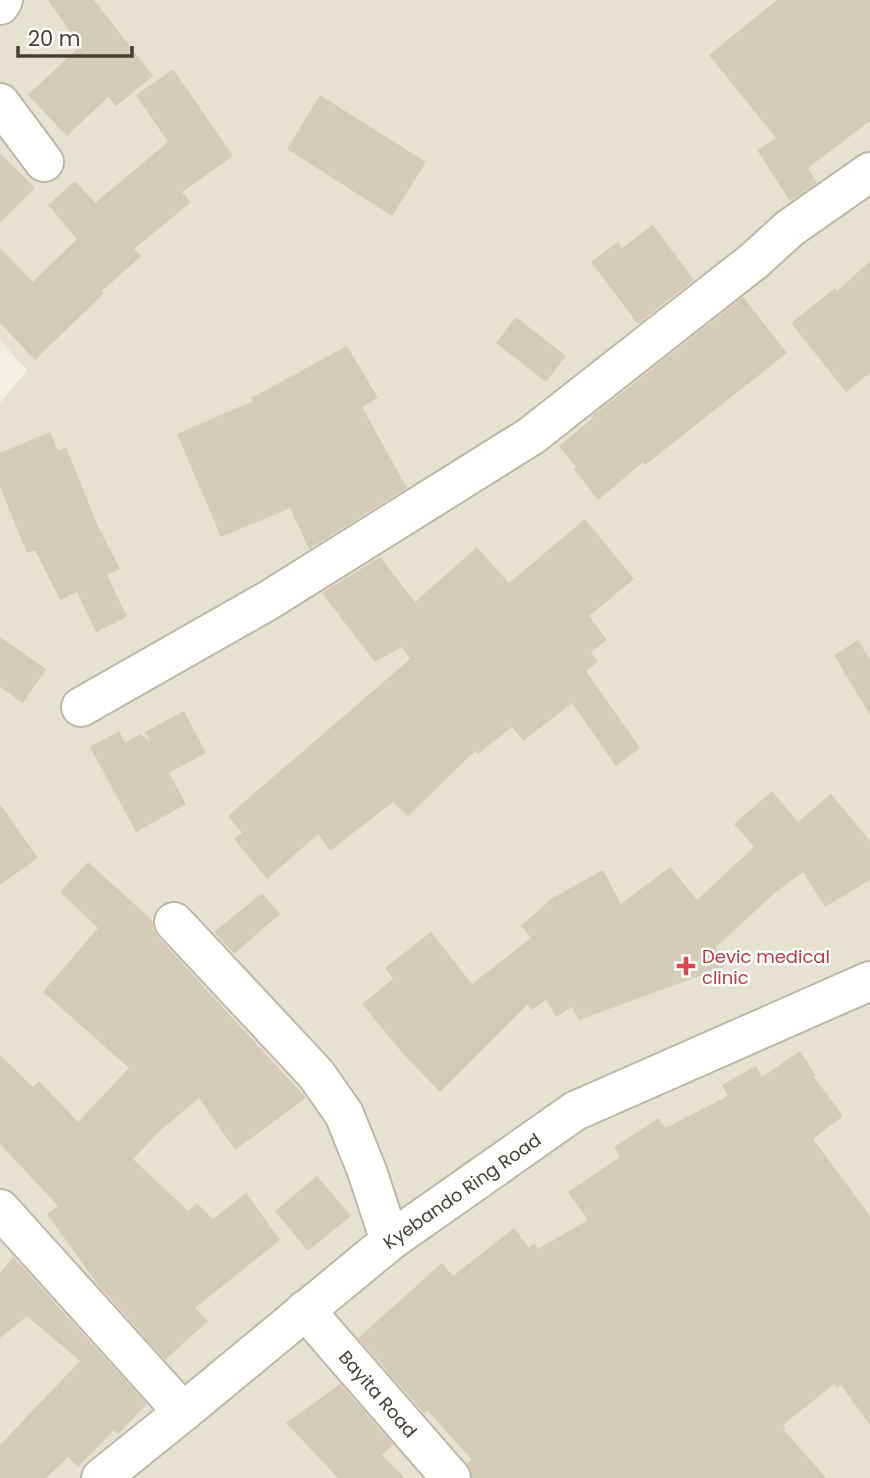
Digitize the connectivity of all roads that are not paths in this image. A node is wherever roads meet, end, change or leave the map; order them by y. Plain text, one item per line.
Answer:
1 (3, 0) edge
2 (0, 5) edge
3 (0, 103) edge
4 (44, 162) dead end
5 (870, 172) edge
6 (81, 707) dead end
7 (174, 922) dead end
8 (870, 981) edge
9 (0, 1209) edge
10 (390, 1241) junction
11 (305, 1310) junction
12 (183, 1412) junction
13 (101, 1478) edge
14 (451, 1478) edge

1 - 2 street
3 - 4 street
5 - 6 street
7 - 10 street
8 - 10 street, Kyebando Ring Road
9 - 12 street
10 - 11 street, Kyebando Ring Road
11 - 12 street, Kyebando Ring Road
11 - 14 street, Bayita Road
12 - 13 street, Kyebando Ring Road

